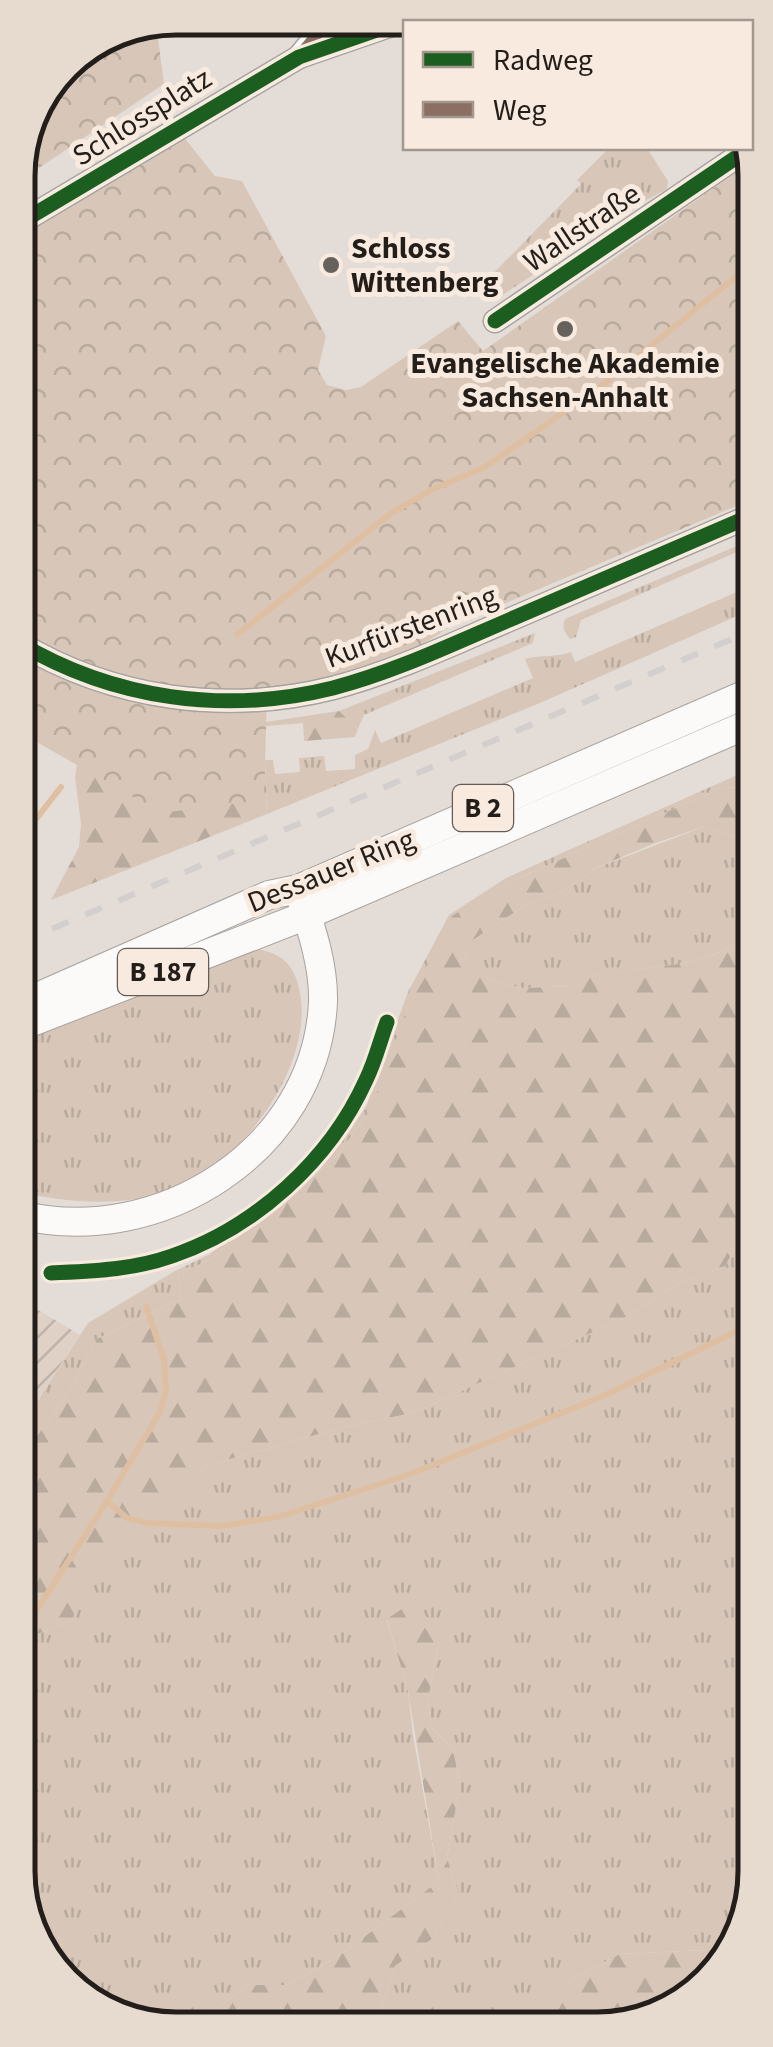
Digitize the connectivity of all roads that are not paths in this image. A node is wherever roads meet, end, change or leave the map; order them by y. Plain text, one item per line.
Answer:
1 (316, 35) edge
2 (363, 35) edge
3 (299, 57) junction
4 (736, 157) edge
5 (35, 214) edge
6 (495, 321) dead end
7 (738, 521) edge
8 (35, 651) edge
9 (738, 698) edge
10 (738, 728) edge
11 (302, 902) junction
12 (35, 998) edge
13 (35, 1020) edge
14 (35, 1218) edge

1 - 3 street, Schlossplatz
2 - 3 street, Schlossplatz
3 - 5 street, Schlossplatz
4 - 6 street, Wallstraße
7 - 8 street, Kurfürstenring
9 - 11 main road, Dessauer Ring / B 2
10 - 11 main road, Dessauer Ring / B 2
11 - 12 main road, Dessauer Ring / B 187
11 - 13 main road, Dessauer Ring / B 187
11 - 14 main road

